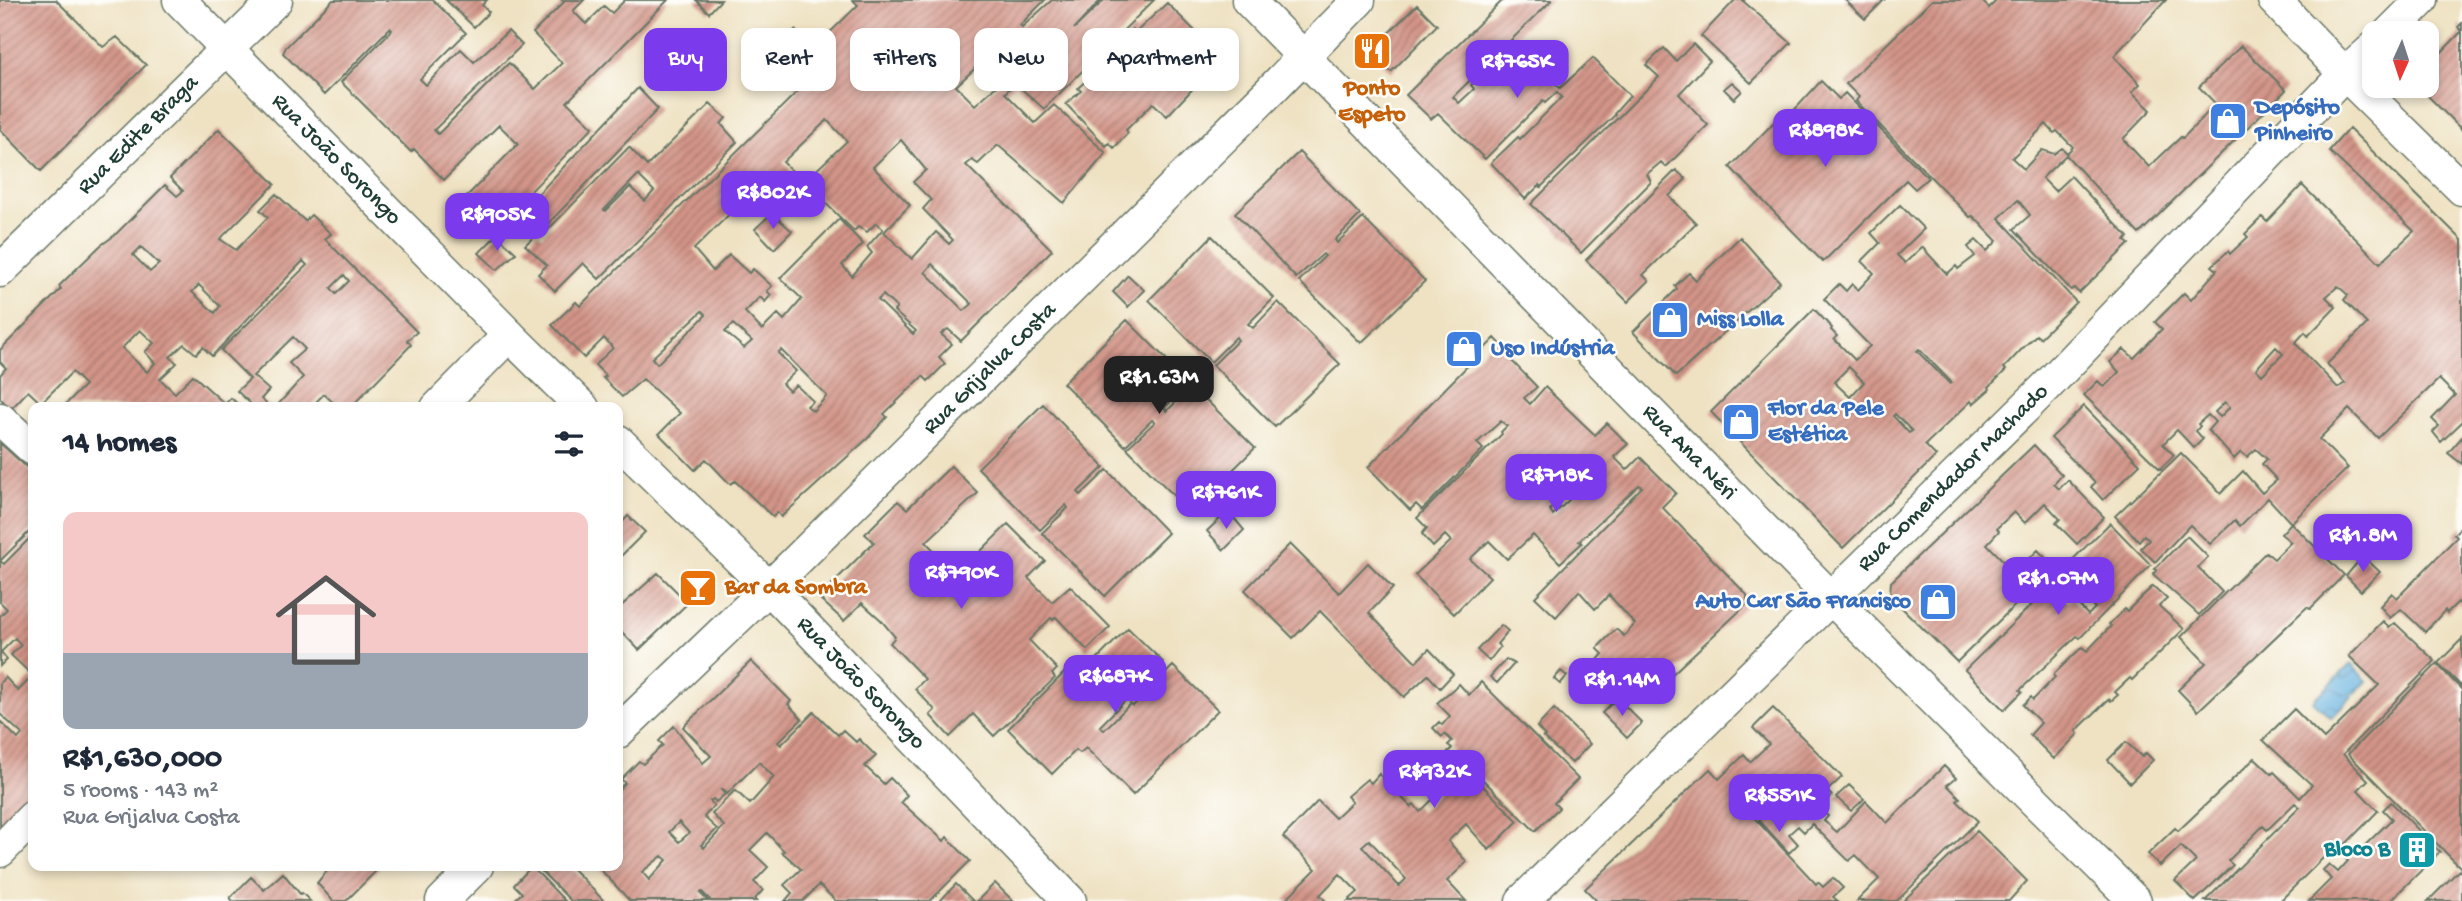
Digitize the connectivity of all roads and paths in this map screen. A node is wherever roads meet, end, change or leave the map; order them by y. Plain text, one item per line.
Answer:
1 (179, 0) edge
2 (276, 0) edge
3 (1248, 0) edge
4 (1359, 0) edge
5 (2274, 0) edge
6 (2422, 0) edge
7 (2401, 21) edge
8 (228, 49) junction
9 (1304, 57) junction
10 (2362, 59) edge
11 (2345, 75) junction
12 (2462, 189) edge
13 (0, 271) edge
14 (509, 335) junction
15 (443, 402) edge
16 (577, 402) edge
17 (0, 419) edge
18 (28, 444) edge
19 (623, 446) edge
20 (769, 588) junction
21 (1832, 599) junction
22 (623, 727) edge
23 (28, 822) edge
24 (0, 851) edge
25 (472, 871) edge
26 (442, 901) edge
27 (1070, 901) edge
28 (1522, 901) edge
29 (2135, 901) edge

1 - 8 street, Rua João Sorongo
2 - 8 street, Rua Edite Braga
3 - 9 street, Rua Ana Néri
4 - 9 street, Rua Grijalva Costa
5 - 11 street
6 - 7 street
8 - 13 street, Rua Edite Braga
8 - 14 street, Rua João Sorongo
9 - 20 street, Rua Grijalva Costa
9 - 21 street, Rua Ana Néri
10 - 11 street, Rua Comendador Machado
11 - 12 street
11 - 21 street, Rua Comendador Machado
14 - 15 street
14 - 16 street, Rua João Sorongo
17 - 18 street
19 - 20 street, Rua João Sorongo
20 - 22 street, Rua Grijalva Costa
20 - 27 street, Rua João Sorongo
21 - 28 street, Rua Comendador Machado
21 - 29 street, Rua Ana Néri
23 - 24 street
25 - 26 street

